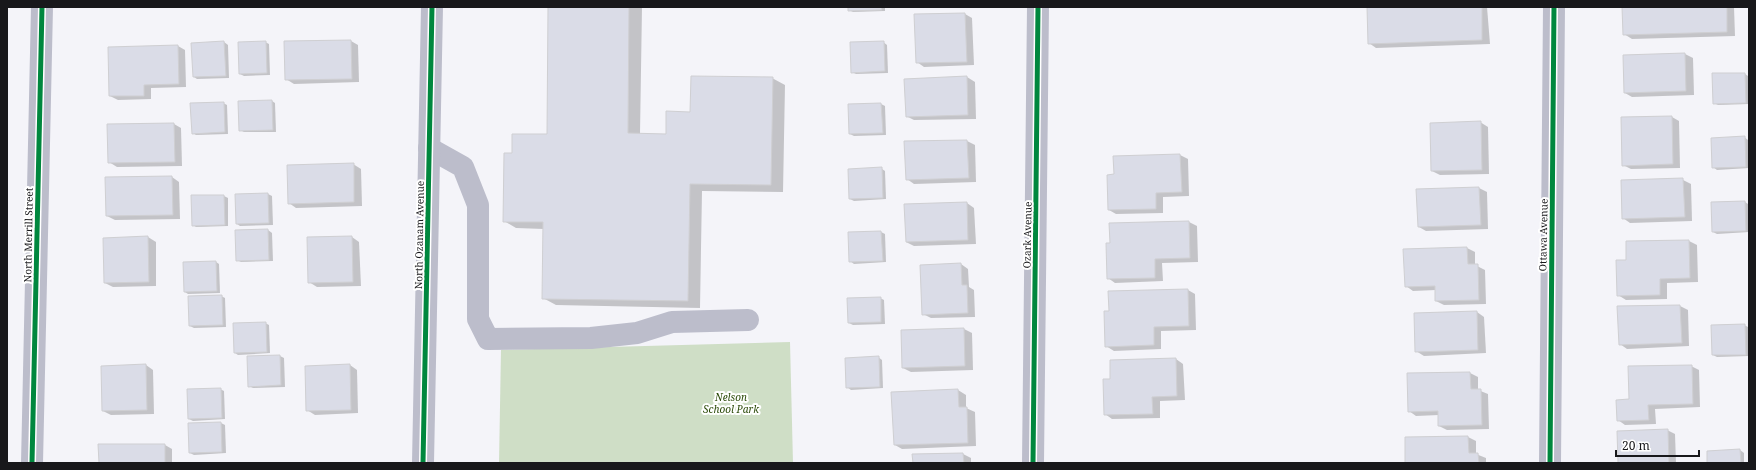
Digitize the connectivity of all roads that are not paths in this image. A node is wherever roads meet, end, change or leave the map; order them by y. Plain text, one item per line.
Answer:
1 (42, 7) edge
2 (432, 7) edge
3 (1038, 7) edge
4 (1554, 7) edge
5 (429, 148) junction
6 (748, 320) dead end
7 (32, 463) edge
8 (423, 463) edge
9 (1034, 463) edge
10 (1550, 463) edge

1 - 7 street, North Merrill Street
2 - 5 street, North Ozanam Avenue
3 - 9 street, Ozark Avenue
4 - 10 street, Ottawa Avenue
5 - 6 street
5 - 8 street, North Ozanam Avenue

